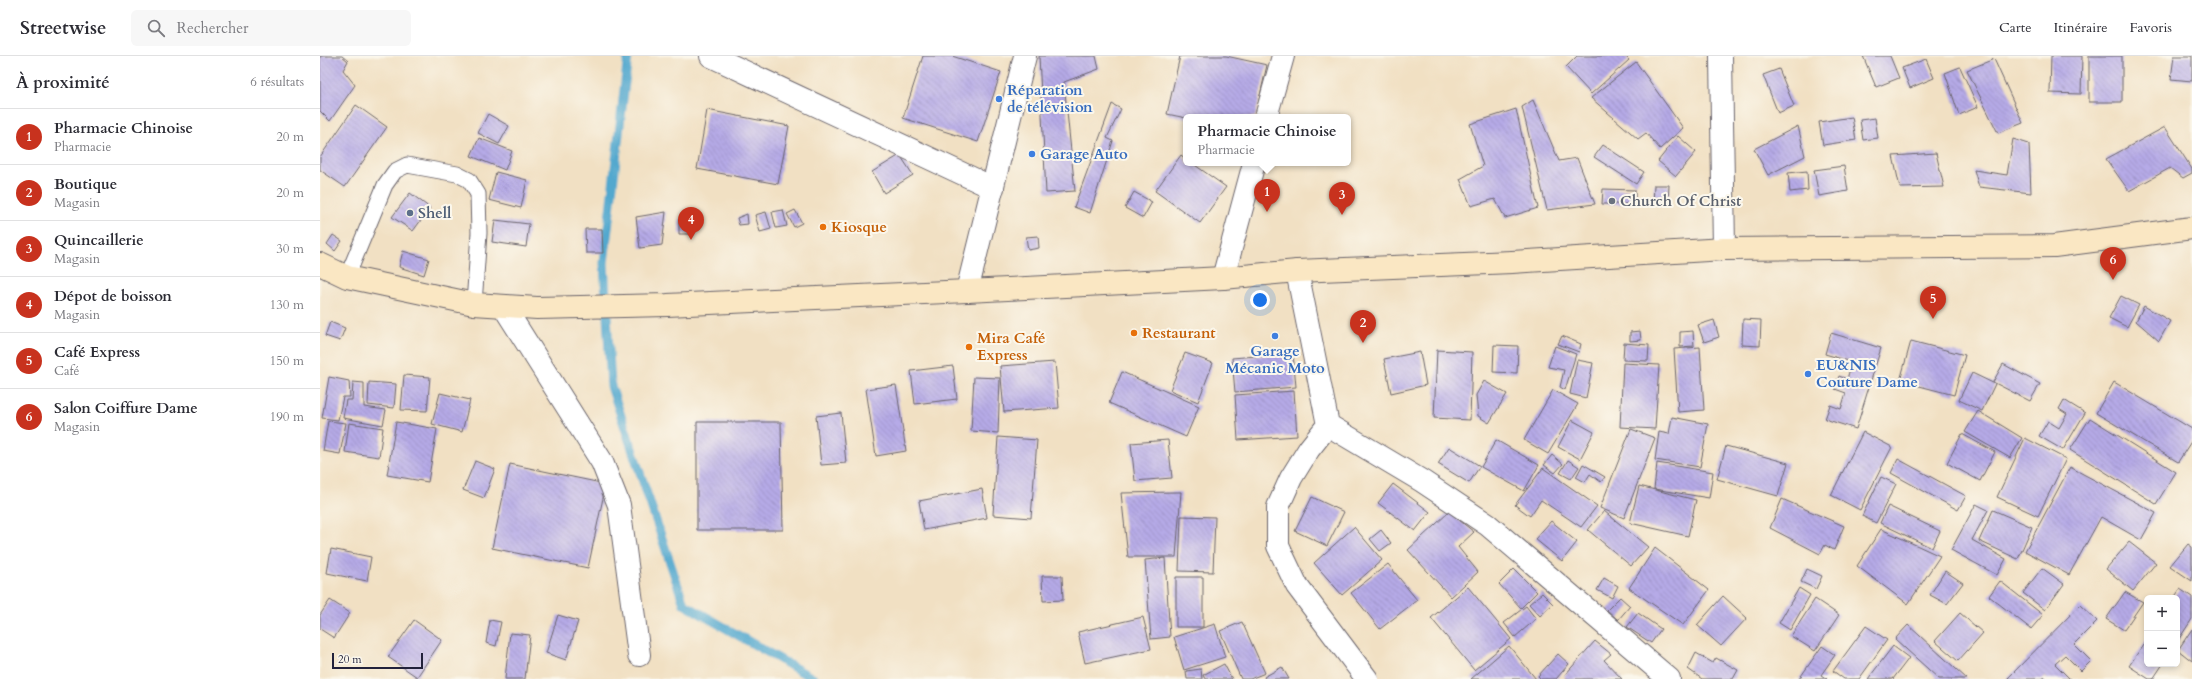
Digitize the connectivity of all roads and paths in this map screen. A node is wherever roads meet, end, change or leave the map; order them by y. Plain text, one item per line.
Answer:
1 (711, 56) edge
2 (1025, 56) edge
3 (1283, 56) edge
4 (1721, 56) edge
5 (1267, 114) edge
6 (1253, 166) edge
7 (993, 188) junction
8 (2192, 228) edge
9 (1724, 248) junction
10 (320, 264) edge
11 (1297, 271) junction
12 (347, 277) junction
13 (1223, 278) junction
14 (966, 291) junction
15 (474, 304) junction
16 (504, 307) junction
17 (1328, 425) junction
18 (639, 655) dead end
19 (1367, 679) edge
20 (1669, 679) edge

1 - 7 street
2 - 7 street
3 - 5 street
4 - 9 street
6 - 13 street
7 - 14 street
8 - 9 street
9 - 11 street
10 - 12 street
11 - 13 street
11 - 17 street
12 - 15 street
12 - 15 lane
13 - 14 street
14 - 16 street
15 - 16 street
16 - 18 street
17 - 19 street
17 - 20 street

